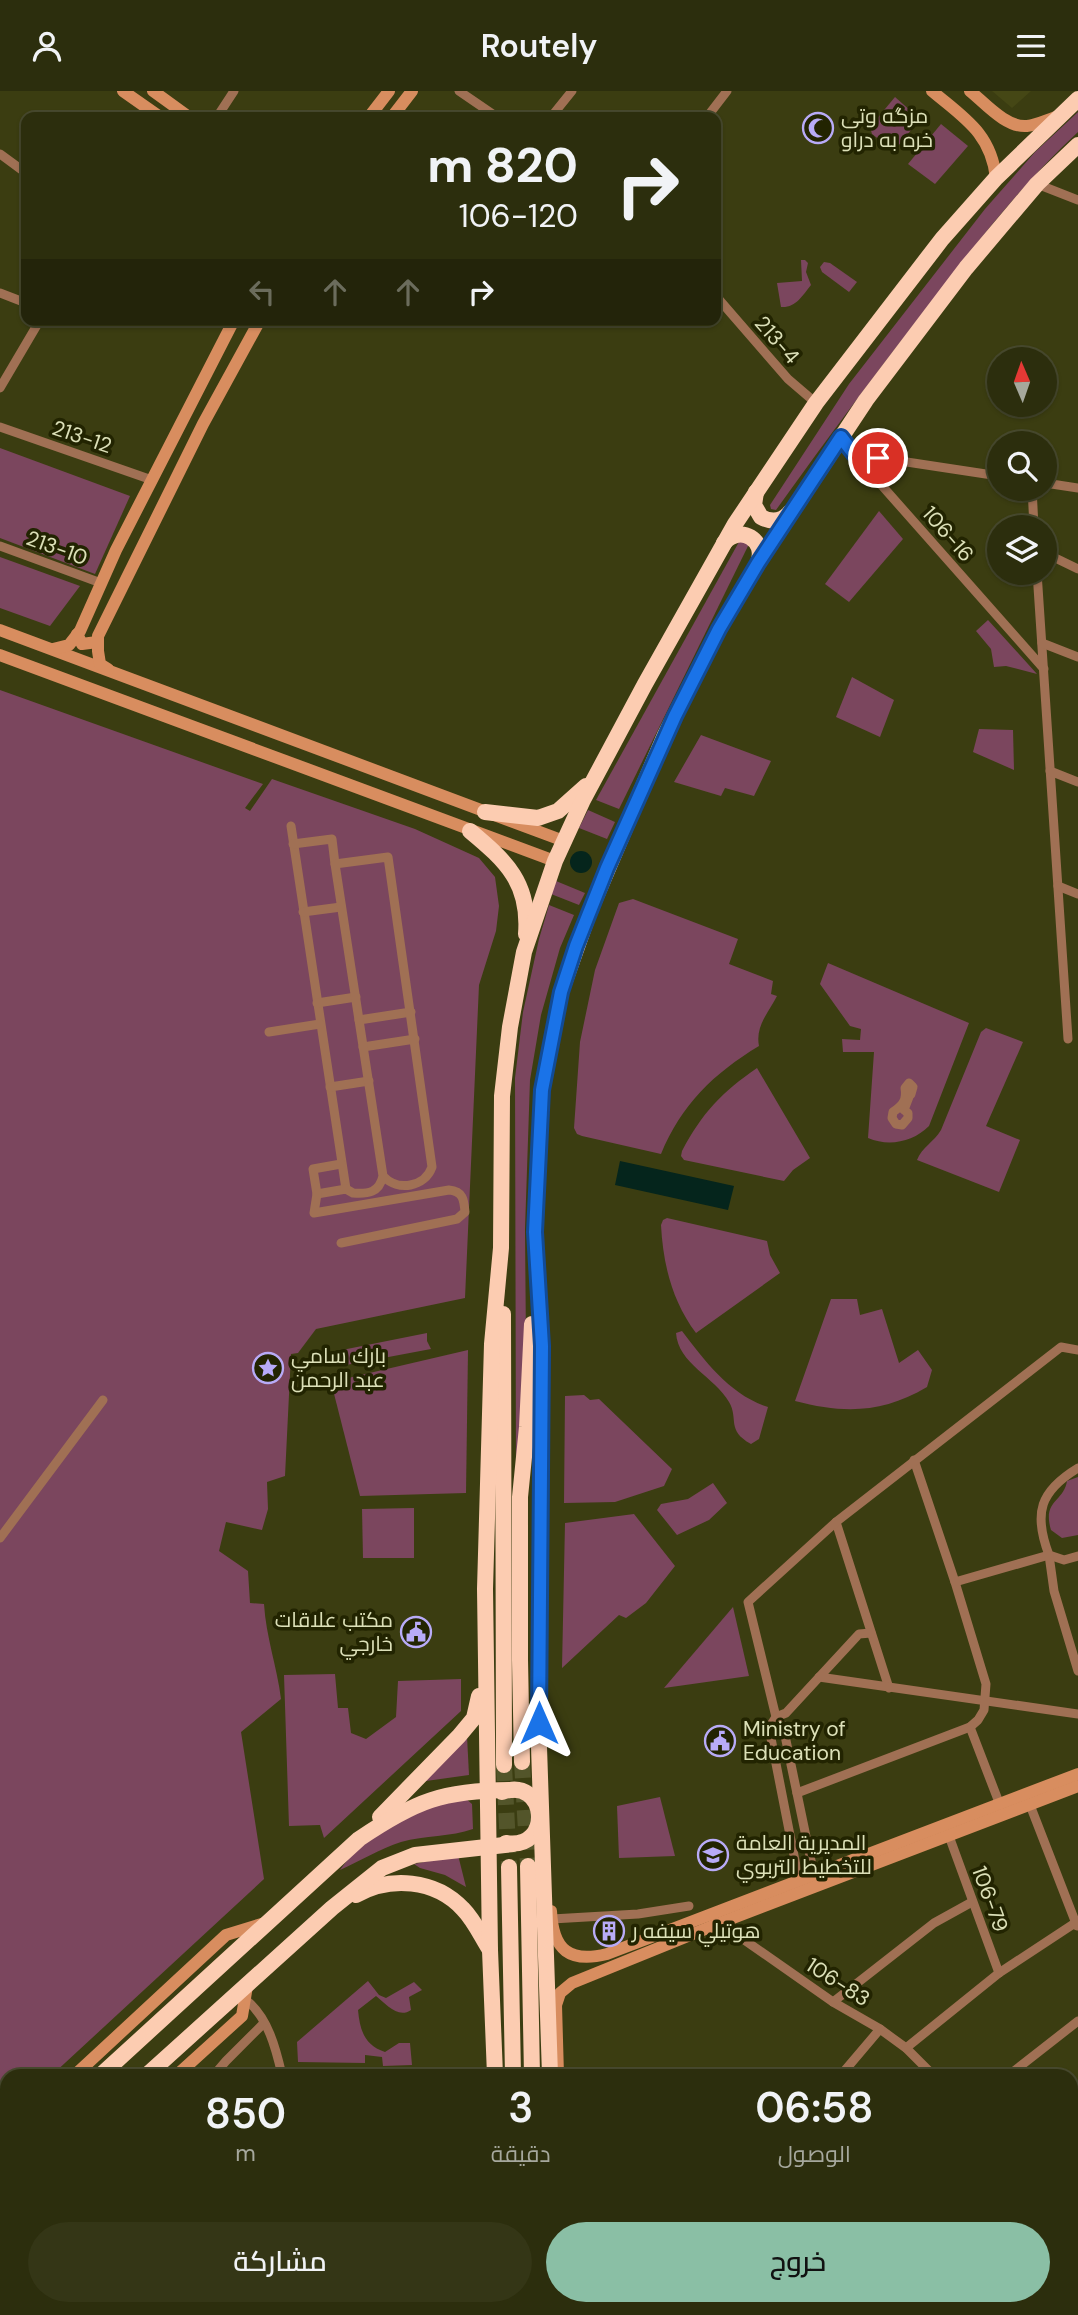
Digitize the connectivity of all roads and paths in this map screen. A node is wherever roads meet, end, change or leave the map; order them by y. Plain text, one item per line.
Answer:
1 (122, 91) edge
2 (153, 91) edge
3 (234, 91) edge
4 (389, 91) edge
5 (412, 91) edge
6 (459, 91) edge
7 (572, 91) edge
8 (727, 91) edge
9 (932, 91) edge
10 (970, 91) edge
11 (1078, 99) edge
12 (153, 112) edge
13 (182, 112) edge
14 (220, 112) edge
15 (373, 112) edge
16 (396, 112) edge
17 (490, 112) edge
18 (555, 112) edge
19 (711, 112) edge
20 (1059, 116) junction
21 (1078, 145) edge
22 (0, 154) edge
23 (21, 169) edge
24 (996, 178) junction
25 (1037, 184) junction
26 (1078, 201) edge
27 (0, 293) edge
28 (21, 301) edge
29 (721, 302) edge
30 (36, 326) edge
31 (230, 326) edge
32 (257, 326) edge
33 (0, 388) edge
34 (196, 394) junction
35 (214, 403) junction
36 (816, 403) junction
37 (0, 427) edge
38 (841, 437) junction
39 (854, 454) junction
40 (987, 474) edge
41 (152, 480) junction
42 (1057, 485) edge
43 (1078, 488) edge
44 (756, 492) junction
45 (790, 511) junction
46 (723, 545) junction
47 (0, 546) edge
48 (1057, 558) edge
49 (758, 563) junction
50 (1078, 569) edge
51 (101, 583) junction
52 (1038, 585) edge
53 (0, 630) edge
54 (77, 634) junction
55 (97, 642) junction
56 (1042, 643) junction
57 (51, 649) junction
58 (0, 655) edge
59 (1078, 657) edge
60 (1044, 669) junction
61 (111, 671) junction
62 (1050, 771) junction
63 (596, 777) junction
64 (1078, 782) edge
65 (485, 812) junction
66 (291, 826) dead end
67 (470, 831) junction
68 (564, 841) junction
69 (293, 844) junction
70 (555, 861) junction
71 (335, 864) junction
72 (1058, 886) junction
73 (1078, 894) edge
74 (341, 907) junction
75 (303, 912) junction
76 (524, 952) junction
77 (356, 997) junction
78 (317, 1003) junction
79 (411, 1011) junction
80 (359, 1020) junction
81 (320, 1024) junction
82 (269, 1032) dead end
83 (415, 1039) junction
84 (1068, 1039) dead end
85 (363, 1047) junction
86 (369, 1081) junction
87 (330, 1087) junction
88 (904, 1110) joint
89 (341, 1164) junction
90 (383, 1177) junction
91 (346, 1189) junction
92 (317, 1194) junction
93 (341, 1243) dead end
94 (501, 1248) junction
95 (535, 1248) junction
96 (1078, 1350) edge
97 (103, 1401) dead end
98 (914, 1460) junction
99 (1078, 1468) edge
100 (836, 1522) junction
101 (0, 1538) edge
102 (1049, 1555) junction
103 (1078, 1556) edge
104 (955, 1582) junction
105 (871, 1633) junction
106 (484, 1671) junction
107 (1078, 1671) edge
108 (820, 1677) junction
109 (889, 1688) junction
110 (986, 1701) junction
111 (1078, 1714) edge
112 (776, 1717) junction
113 (970, 1727) junction
114 (539, 1747) junction
115 (522, 1762) tunnel mouth
116 (504, 1765) tunnel mouth
117 (1078, 1774) edge
118 (1078, 1786) edge
119 (487, 1790) junction
120 (512, 1790) junction
121 (797, 1793) junction
122 (1000, 1805) junction
123 (1030, 1805) junction
124 (540, 1816) junction
125 (488, 1817) junction
126 (949, 1836) junction
127 (359, 1839) junction
128 (513, 1844) junction
129 (488, 1846) junction
130 (528, 1866) tunnel mouth
131 (509, 1867) tunnel mouth
132 (814, 1875) junction
133 (799, 1881) junction
134 (972, 1902) junction
135 (689, 1906) dead end
136 (332, 1908) junction
137 (552, 1919) junction
138 (1076, 1920) edge
139 (269, 1922) junction
140 (720, 1923) junction
141 (490, 1950) junction
142 (999, 1973) junction
143 (247, 1993) junction
144 (834, 2001) junction
145 (1078, 2021) edge
146 (264, 2023) junction
147 (880, 2029) junction
148 (906, 2048) junction
149 (81, 2069) edge
150 (108, 2069) edge
151 (154, 2069) edge
152 (186, 2069) edge
153 (219, 2069) edge
154 (280, 2069) edge
155 (495, 2069) edge
156 (513, 2069) edge
157 (532, 2069) edge
158 (550, 2069) edge
159 (558, 2069) edge
160 (846, 2069) edge
161 (927, 2069) edge
162 (1017, 2069) edge

1 - 12 street
2 - 13 street
3 - 14 street
4 - 15 street
5 - 16 street
6 - 17 street
7 - 18 street
8 - 19 street
9 - 24 street
10 - 20 street
11 - 20 highway
20 - 24 highway
21 - 25 highway
22 - 23 street
24 - 36 highway
25 - 26 street
25 - 38 highway
27 - 28 street
29 - 36 street, 213-4
30 - 33 street
31 - 34 street
32 - 35 street
34 - 35 street
34 - 41 street
35 - 55 street
36 - 44 highway
37 - 41 street, 213-12
38 - 39 street, 106-16
38 - 45 highway
39 - 40 street
39 - 60 street, 106-16
41 - 51 street
42 - 43 street
44 - 45 highway
44 - 46 highway
45 - 49 highway
46 - 49 highway
46 - 63 highway
47 - 51 street, 213-10
48 - 50 street
49 - 95 highway
51 - 54 street
52 - 56 street
53 - 57 street
54 - 55 street
54 - 57 street
55 - 61 street
56 - 59 street
56 - 60 street
57 - 61 street
58 - 67 street
60 - 62 street
61 - 65 street
62 - 64 street
62 - 72 street
63 - 65 highway
63 - 68 highway
65 - 68 street
66 - 69 street
67 - 70 street
67 - 76 highway
68 - 70 highway
69 - 71 street
69 - 75 street
70 - 76 highway
71 - 74 street
71 - 79 street
72 - 73 street
72 - 84 street
74 - 75 street
74 - 77 street
75 - 78 street
76 - 94 highway
77 - 78 street
77 - 80 street
78 - 81 street
79 - 80 street
79 - 83 street
80 - 85 street
81 - 82 street
81 - 87 street
83 - 85 street
83 - 90 street
85 - 86 street
86 - 87 street
86 - 90 street
87 - 89 street
88 - 88 street
89 - 91 street
89 - 92 street
90 - 91 street
91 - 92 street
92 - 93 street
94 - 106 highway
94 - 116 highway
95 - 114 highway
95 - 115 highway
96 - 98 street
97 - 101 street
98 - 100 street
98 - 104 street
99 - 102 street
100 - 105 street
100 - 112 street
102 - 103 street
102 - 104 street
102 - 107 street
104 - 110 street
105 - 108 street
105 - 109 street
106 - 119 highway
106 - 127 highway
108 - 109 street
108 - 112 street
109 - 110 street
110 - 111 street
110 - 113 street
112 - 121 street
112 - 133 street
113 - 121 street
113 - 122 street
114 - 124 highway
114 - 137 street
117 - 122 street
118 - 123 street
119 - 120 highway
119 - 125 highway
119 - 127 highway
120 - 124 highway
120 - 125 highway
121 - 132 street
122 - 132 street
123 - 126 street
123 - 138 street
124 - 128 highway
124 - 158 highway
125 - 128 highway
125 - 129 highway
126 - 134 street, 106-79
126 - 140 street
127 - 139 highway
128 - 129 highway
129 - 136 highway
129 - 141 highway
130 - 157 highway
131 - 156 highway
132 - 133 street
133 - 137 street
134 - 142 street, 106-79
134 - 144 street
135 - 137 street
136 - 141 highway
136 - 143 highway
138 - 142 street
139 - 149 street
139 - 150 highway
140 - 144 street, 106-83
140 - 159 street
141 - 155 highway
142 - 148 street
143 - 146 street
143 - 151 highway
143 - 152 street
144 - 147 street, 106-83
145 - 162 street
146 - 153 street
146 - 154 street
147 - 148 street, 106-83
147 - 160 street
148 - 161 street, 106-83

